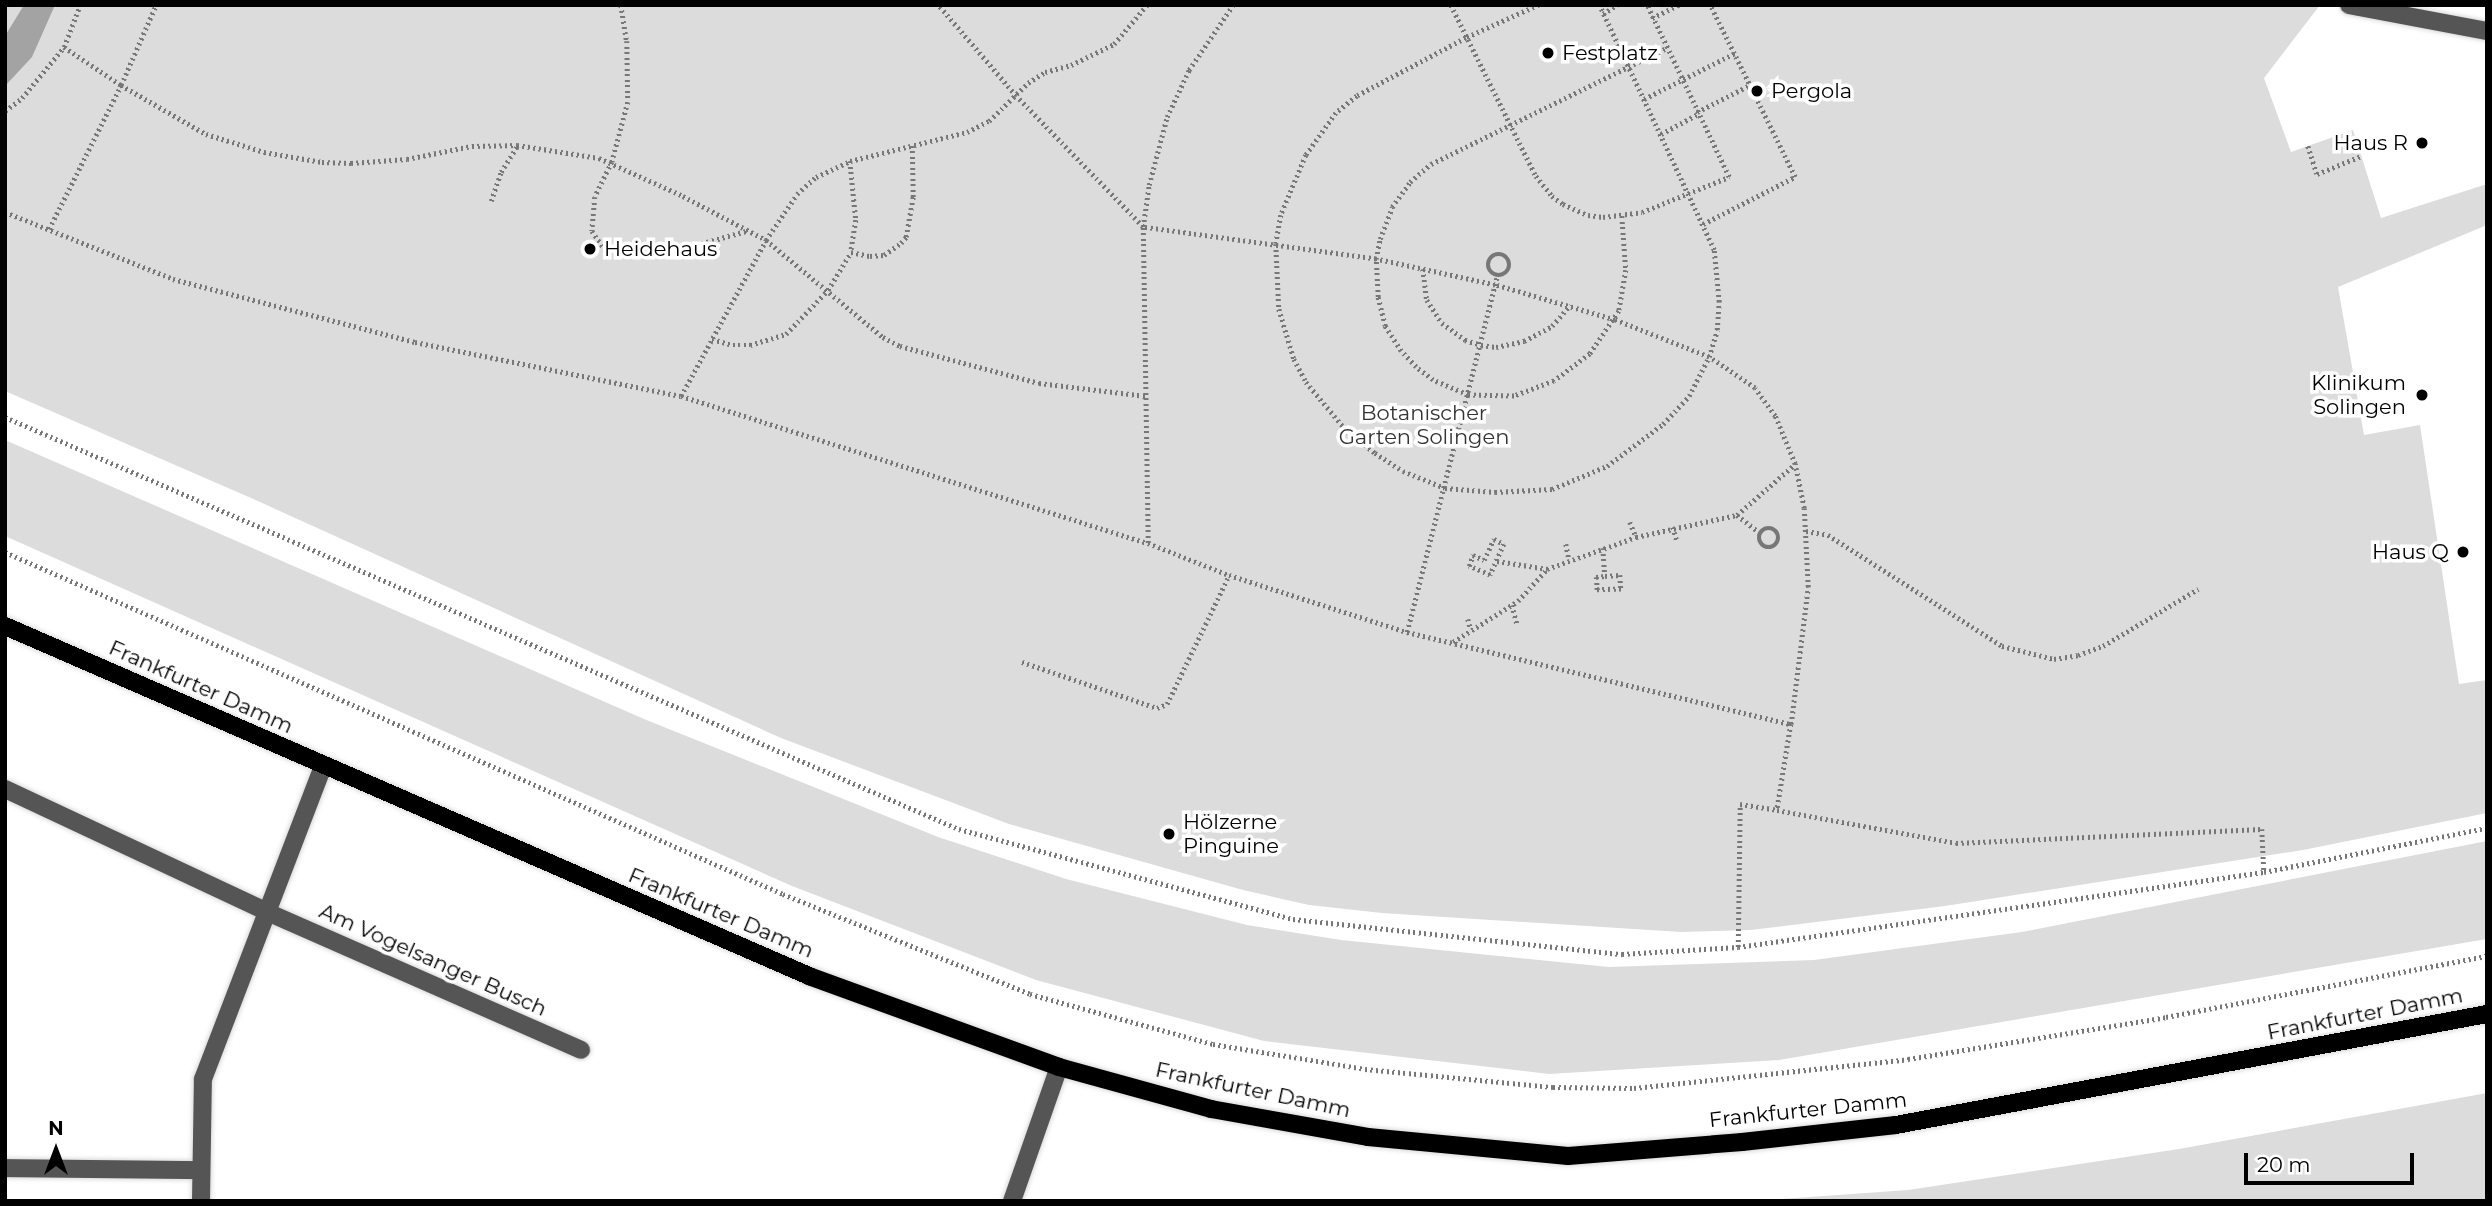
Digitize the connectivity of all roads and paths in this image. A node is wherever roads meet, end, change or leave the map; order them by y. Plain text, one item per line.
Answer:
1 (80, 5) edge
2 (156, 5) edge
3 (621, 5) edge
4 (938, 5) edge
5 (1147, 5) edge
6 (1233, 5) edge
7 (1451, 5) edge
8 (1539, 5) edge
9 (1599, 5) edge
10 (1618, 5) edge
11 (1647, 5) edge
12 (1679, 5) edge
13 (1710, 5) edge
14 (2349, 5) edge
15 (1525, 8) edge
16 (1604, 14) junction
17 (1653, 18) junction
18 (2487, 31) edge
19 (1466, 38) junction
20 (64, 47) junction
21 (1667, 48) junction
22 (1735, 53) junction
23 (1628, 66) junction
24 (1683, 82) junction
25 (121, 85) junction
26 (1750, 85) junction
27 (1016, 96) junction
28 (1644, 99) junction
29 (5, 111) edge
30 (1697, 113) junction
31 (1510, 128) junction
32 (1661, 134) junction
33 (517, 145) junction
34 (912, 145) junction
35 (2308, 146) dead end
36 (2361, 156) dead end
37 (850, 160) junction
38 (612, 162) junction
39 (1689, 192) junction
40 (491, 201) dead end
41 (5, 212) edge
42 (1622, 216) junction
43 (1703, 223) junction
44 (1143, 227) junction
45 (49, 229) junction
46 (747, 231) junction
47 (766, 240) junction
48 (1276, 244) junction
49 (851, 252) junction
50 (1376, 259) junction
51 (1423, 269) junction
52 (1497, 276) junction
53 (1495, 285) junction
54 (828, 290) junction
55 (1570, 305) junction
56 (1615, 320) junction
57 (711, 339) junction
58 (1480, 345) junction
59 (1709, 357) junction
60 (1468, 395) junction
61 (681, 396) junction
62 (1146, 396) junction
63 (5, 416) edge
64 (1795, 464) junction
65 (1445, 488) junction
66 (1737, 515) junction
67 (1630, 522) dead end
68 (1673, 527) junction
69 (1806, 531) junction
70 (1760, 534) junction
71 (1636, 537) junction
72 (1677, 541) dead end
73 (1148, 543) junction
74 (1566, 544) dead end
75 (1604, 548) junction
76 (5, 552) edge
77 (1569, 560) junction
78 (1497, 561) junction
79 (1547, 569) junction
80 (1229, 575) junction
81 (1605, 576) junction
82 (2198, 589) dead end
83 (1512, 605) junction
84 (1468, 619) dead end
85 (1517, 624) dead end
86 (5, 625) edge
87 (1471, 630) junction
88 (1407, 632) junction
89 (1452, 643) junction
90 (1021, 663) dead end
91 (1791, 724) junction
92 (323, 766) junction
93 (5, 789) edge
94 (1777, 810) junction
95 (2487, 828) edge
96 (2264, 872) junction
97 (267, 912) junction
98 (1738, 947) junction
99 (2487, 956) edge
100 (2487, 1014) edge
101 (581, 1050) dead end
102 (1059, 1067) junction
103 (5, 1168) edge
104 (200, 1170) junction
105 (201, 1201) edge
106 (1012, 1201) edge

1 - 20 path
2 - 25 path
3 - 38 path
4 - 27 path
5 - 27 path
6 - 44 path
7 - 19 path
8 - 15 path
9 - 16 path
10 - 16 path
11 - 17 path
12 - 17 path
13 - 22 path
14 - 18 street
15 - 19 path
16 - 23 path
17 - 21 path
19 - 31 path
19 - 48 path
20 - 25 path
20 - 29 path
21 - 23 path
21 - 24 path
22 - 24 path
22 - 26 path
23 - 28 path
23 - 31 path
24 - 28 path
24 - 30 path
25 - 33 path
25 - 45 path
26 - 30 path
26 - 43 path
27 - 34 path
27 - 44 path
28 - 32 path
30 - 32 path
30 - 39 path
31 - 42 path
31 - 50 path
32 - 39 path
33 - 38 path
33 - 40 path
34 - 37 path
34 - 49 path
35 - 36 path
37 - 47 path
37 - 49 path
38 - 46 path
38 - 46 path
39 - 42 path
39 - 43 path
41 - 45 path
42 - 56 path
43 - 59 path
44 - 48 path
44 - 62 path
45 - 61 path
46 - 47 path
47 - 54 path
47 - 57 path
48 - 50 path
48 - 65 path
49 - 54 path
50 - 51 path
50 - 60 path
51 - 53 path
51 - 58 path
52 - 52 path
52 - 53 path
53 - 55 path
53 - 58 path
54 - 57 path
54 - 62 path
55 - 56 path
55 - 58 path
56 - 59 path
56 - 60 path
57 - 61 path
58 - 60 path
59 - 64 path
59 - 65 path
60 - 65 path
61 - 73 path
62 - 73 path
63 - 98 path
64 - 66 path
64 - 69 path
65 - 88 path
66 - 68 path
66 - 70 path
67 - 71 path
68 - 71 path
68 - 72 path
69 - 82 path
69 - 91 path
70 - 70 path
71 - 75 path
73 - 80 path
74 - 77 path
75 - 77 path
75 - 81 path
76 - 99 path
77 - 79 path
78 - 78 path
78 - 79 path
79 - 83 path
80 - 88 path
80 - 90 path
81 - 81 path
83 - 85 path
83 - 87 path
84 - 87 path
86 - 92 main road, Frankfurter Damm
87 - 89 path
88 - 89 path
89 - 91 path
91 - 94 path
92 - 97 street
92 - 102 main road, Frankfurter Damm
93 - 97 street, Am Vogelsanger Busch
94 - 96 path
94 - 98 path
95 - 96 path
96 - 98 path
97 - 101 street, Am Vogelsanger Busch
97 - 104 street
100 - 102 main road, Frankfurter Damm
102 - 106 street
103 - 104 street
104 - 105 street

